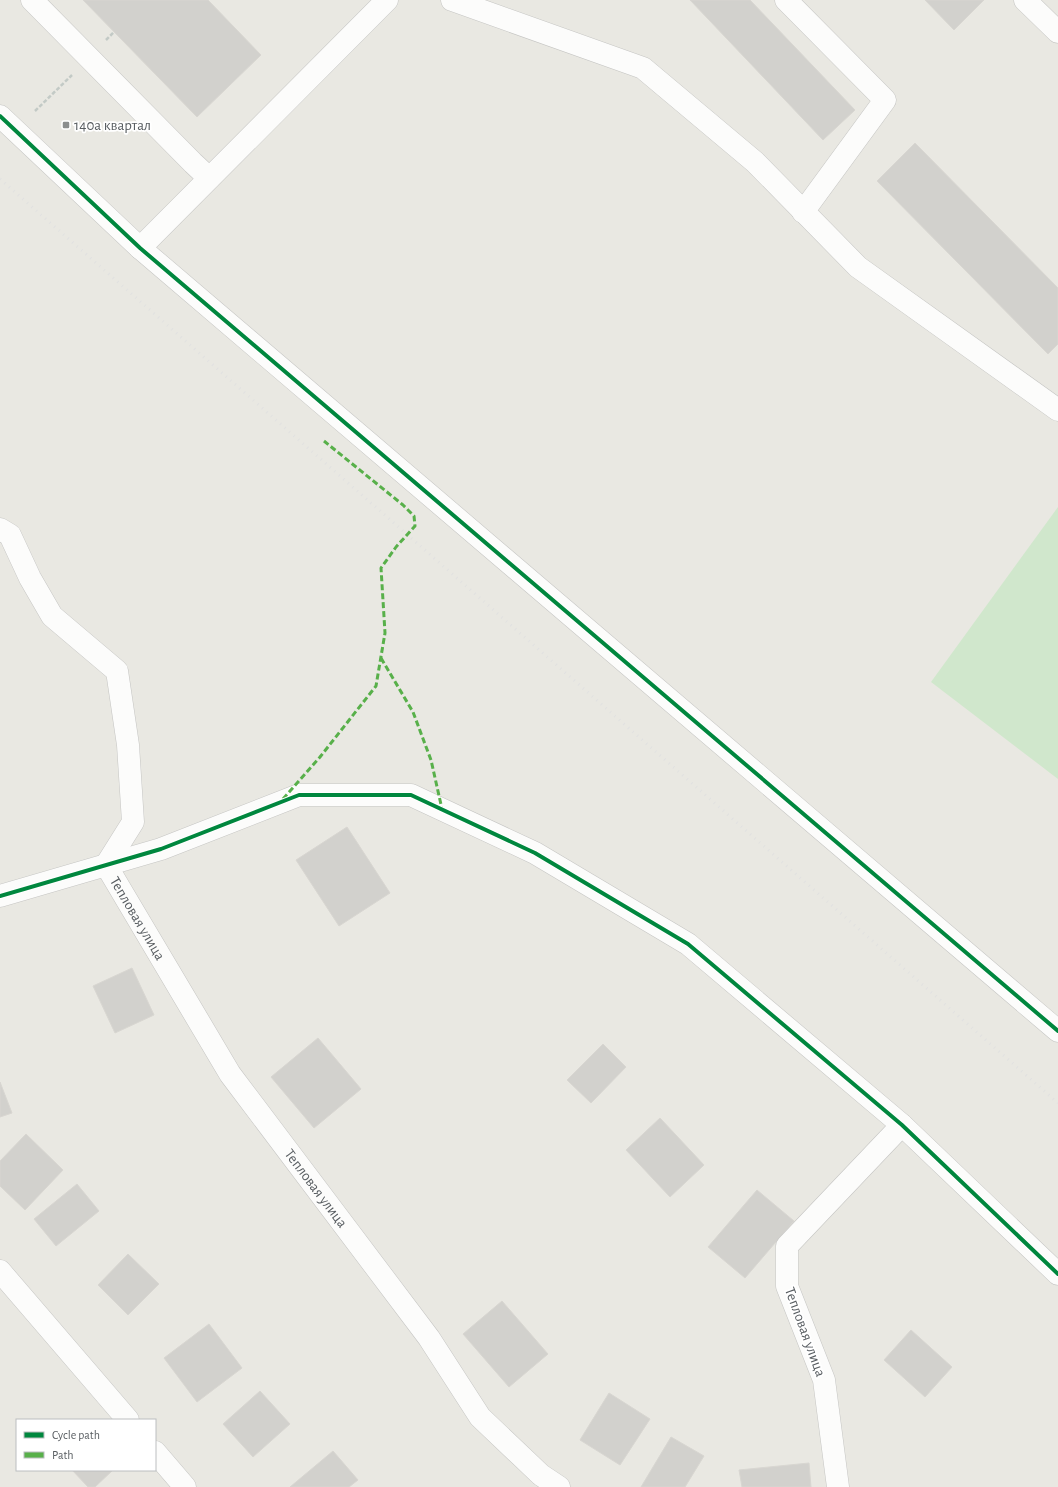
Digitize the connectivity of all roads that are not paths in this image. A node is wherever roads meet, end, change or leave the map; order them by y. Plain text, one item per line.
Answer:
1 (32, 0) edge
2 (388, 0) edge
3 (452, 0) edge
4 (786, 0) edge
5 (1025, 0) edge
6 (1058, 32) edge
7 (0, 116) edge
8 (210, 178) junction
9 (803, 212) junction
10 (140, 248) junction
11 (1058, 410) edge
12 (0, 529) edge
13 (106, 865) junction
14 (0, 896) edge
15 (1058, 1031) edge
16 (902, 1125) junction
17 (0, 1271) edge
18 (1058, 1274) edge
19 (127, 1419) edge
20 (156, 1453) edge
21 (185, 1487) edge
22 (559, 1487) edge
23 (838, 1487) edge

1 - 8 street
2 - 8 street
3 - 9 street
4 - 9 street
5 - 6 street
7 - 10 street
8 - 10 street
9 - 11 street
10 - 15 street
12 - 13 street
13 - 14 street
13 - 16 street
13 - 22 street, Тепловая улица
16 - 18 street
16 - 23 street, Тепловая улица
17 - 19 street
20 - 21 street

